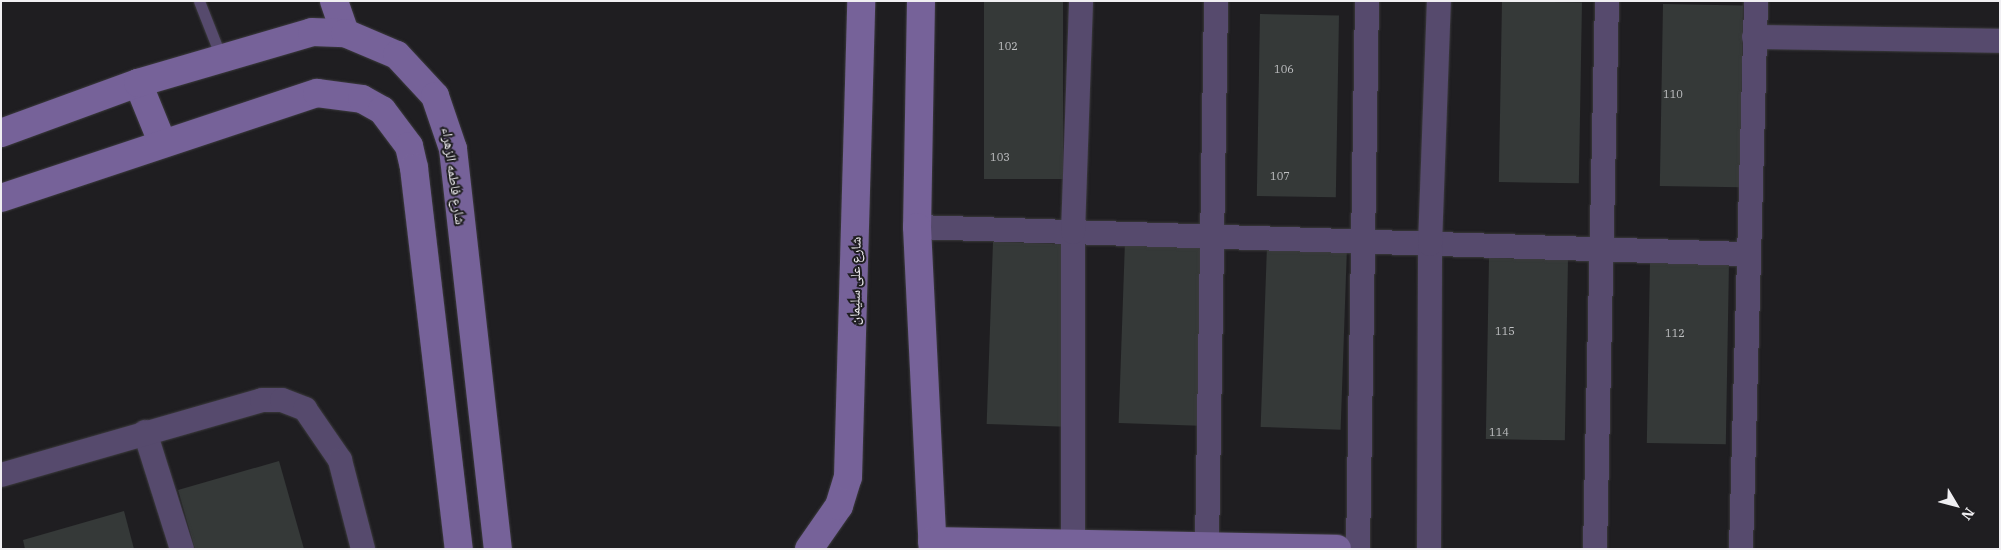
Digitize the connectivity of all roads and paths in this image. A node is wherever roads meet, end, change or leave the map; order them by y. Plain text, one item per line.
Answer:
1 (199, 1) edge
2 (334, 1) edge
3 (861, 1) edge
4 (921, 1) edge
5 (1081, 1) edge
6 (1216, 1) edge
7 (1367, 1) edge
8 (1438, 1) edge
9 (1607, 1) edge
10 (1756, 1) edge
11 (345, 34) junction
12 (1754, 37) junction
13 (2000, 41) edge
14 (221, 57) junction
15 (138, 83) junction
16 (1, 133) edge
17 (162, 142) junction
18 (1, 198) edge
19 (917, 227) junction
20 (1073, 232) junction
21 (1210, 237) junction
22 (1362, 242) junction
23 (1430, 244) junction
24 (1599, 250) junction
25 (1745, 254) junction
26 (144, 432) junction
27 (1, 475) edge
28 (1073, 543) junction
29 (933, 545) edge
30 (1207, 546) junction
31 (182, 549) edge
32 (363, 549) edge
33 (459, 549) edge
34 (498, 549) edge
35 (809, 549) edge
36 (1337, 549) edge
37 (1358, 549) edge
38 (1429, 549) edge
39 (1595, 549) edge
40 (1741, 549) edge

1 - 14 lane
2 - 11 street
3 - 35 street, شارع على سليمان
4 - 19 street
5 - 20 street
6 - 21 street
7 - 22 street
8 - 23 street
9 - 24 street
10 - 12 street
11 - 14 street, شارع فاطمه الزهراء
11 - 34 street, شارع فاطمه الزهراء
12 - 13 street
12 - 25 street
14 - 15 street, شارع فاطمه الزهراء
15 - 16 street, شارع فاطمه الزهراء
15 - 17 street
17 - 18 street
17 - 33 street
19 - 20 street
19 - 29 street
20 - 21 street
20 - 28 street
21 - 22 street
21 - 30 street
22 - 23 street
22 - 37 street
23 - 24 street
23 - 38 street
24 - 25 street
24 - 39 street
25 - 40 street
26 - 27 street
26 - 31 street
26 - 32 street
28 - 29 street
28 - 30 street
30 - 36 street

